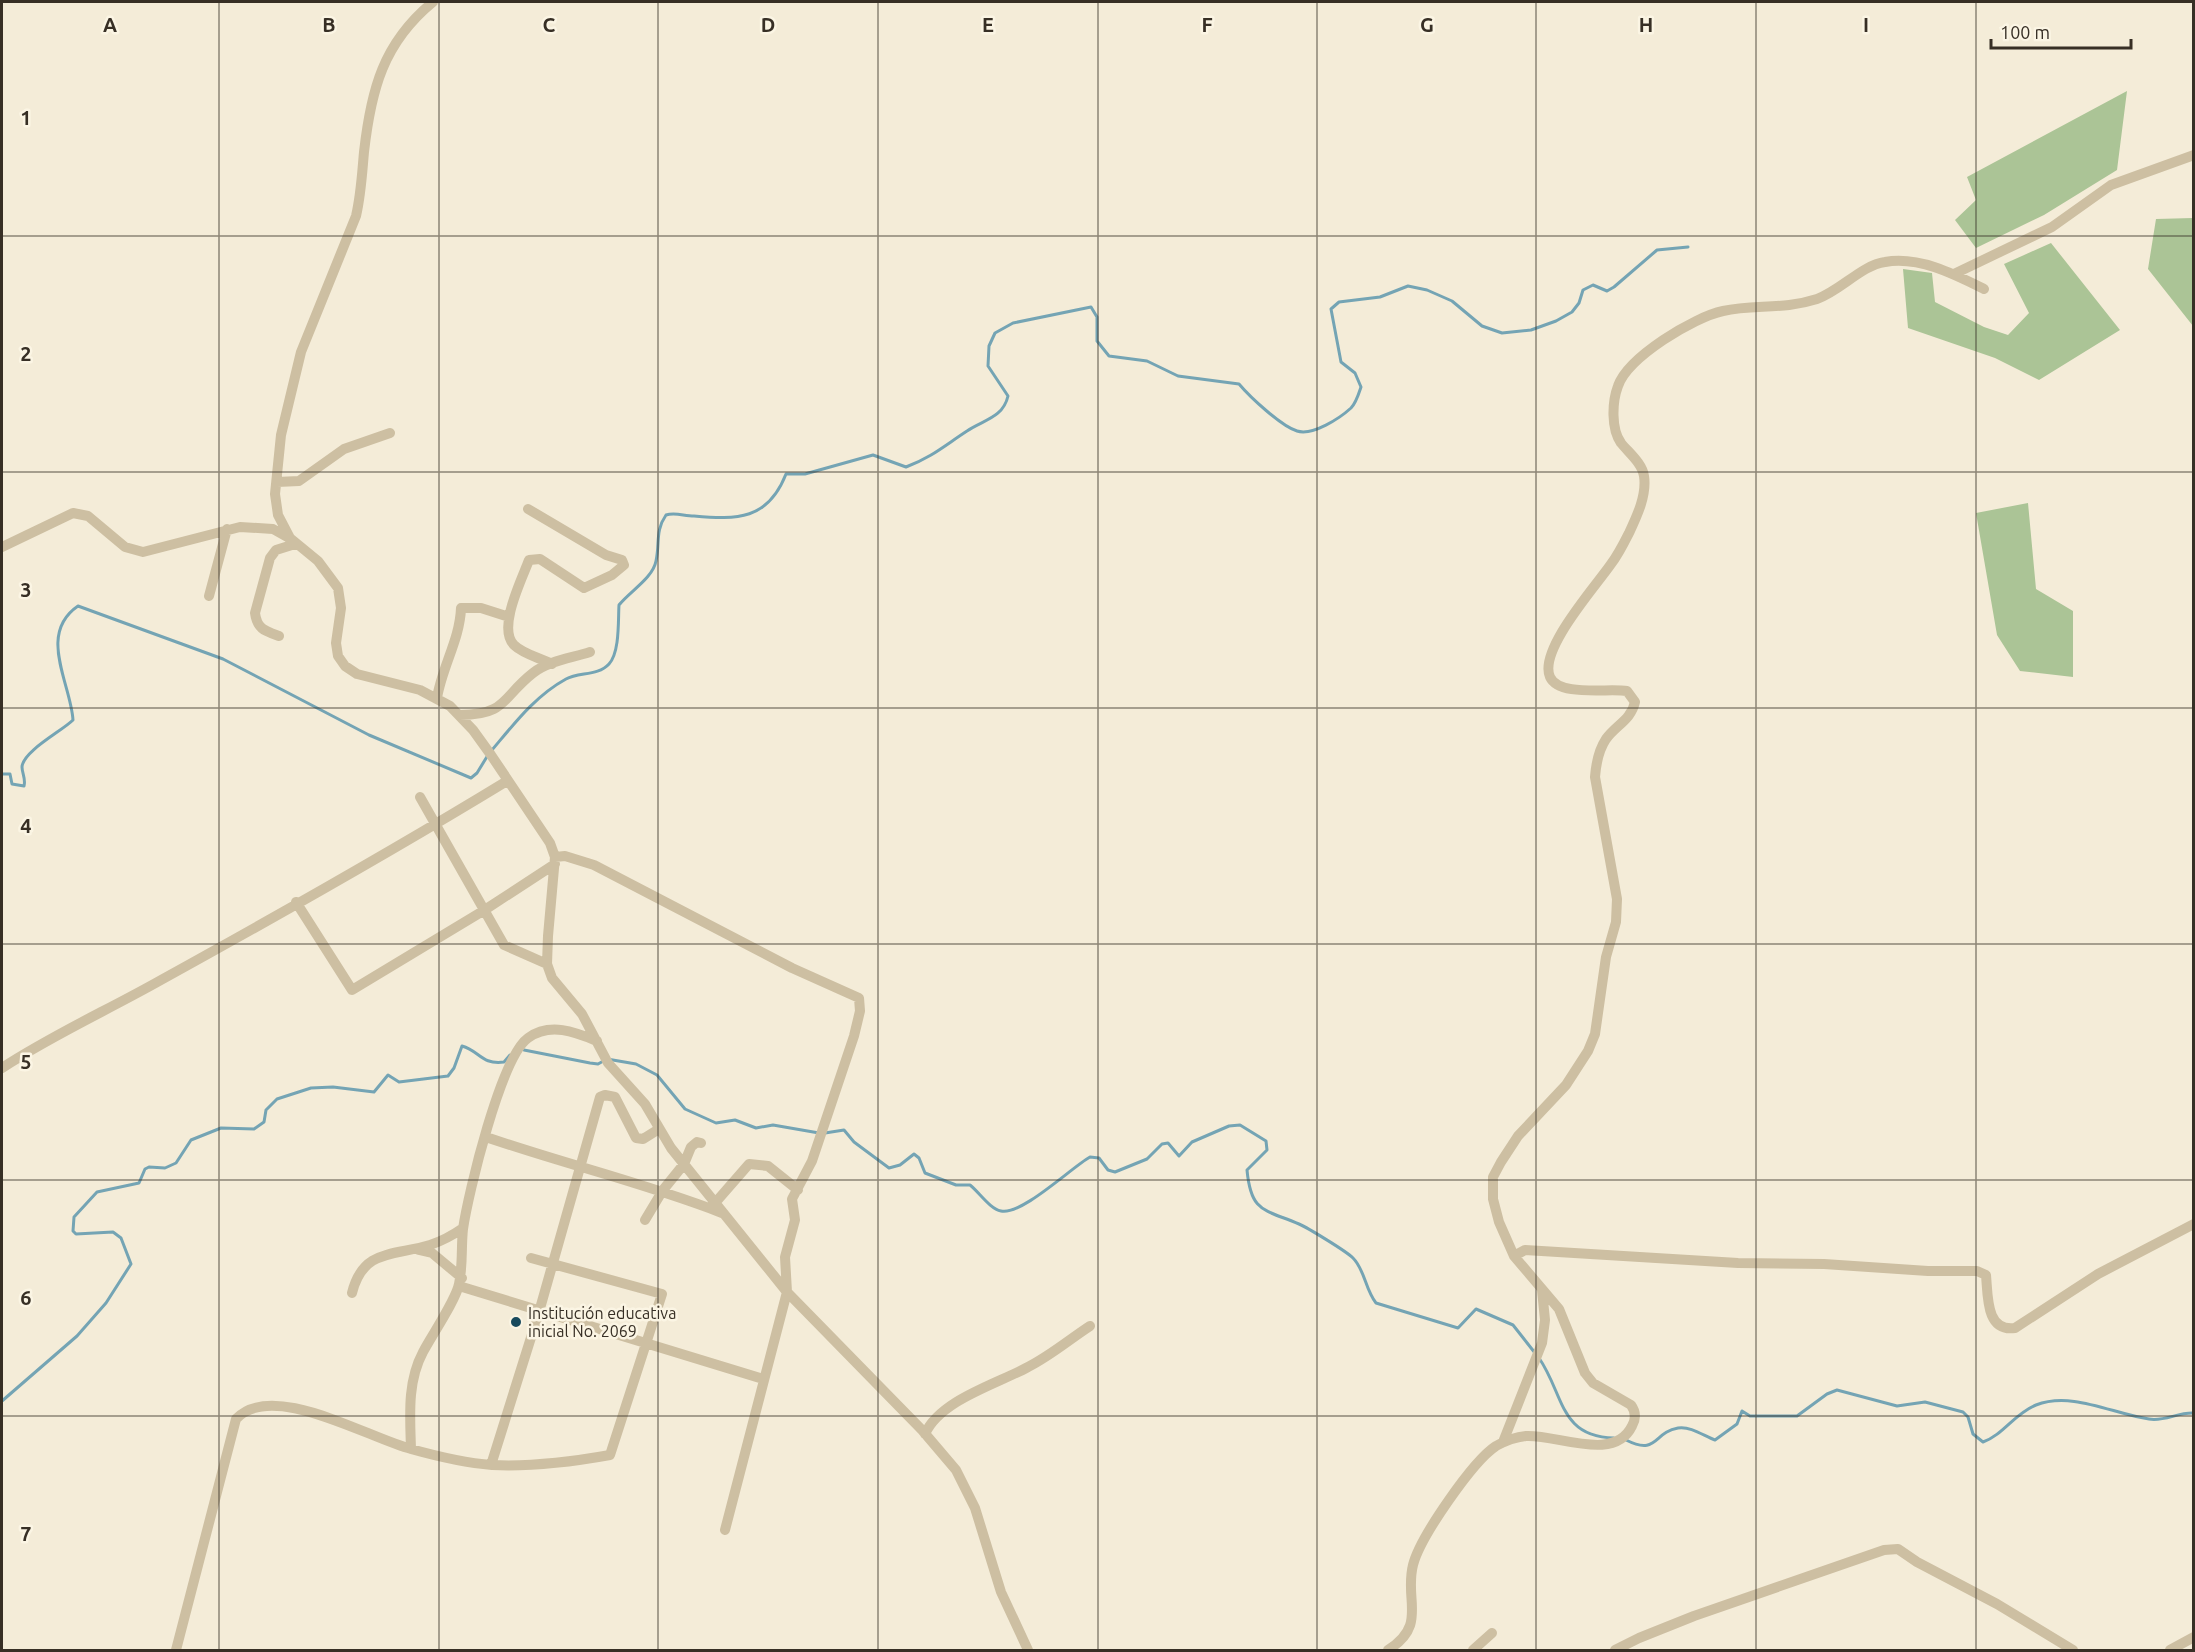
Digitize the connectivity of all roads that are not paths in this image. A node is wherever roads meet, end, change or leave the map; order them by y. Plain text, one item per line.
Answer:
1 (433, 2) edge
2 (2193, 155) edge
3 (1954, 274) junction
4 (1984, 289) dead end
5 (390, 434) dead end
6 (277, 482) junction
7 (528, 510) dead end
8 (227, 529) junction
9 (292, 541) junction
10 (2, 547) edge
11 (209, 596) dead end
12 (509, 617) junction
13 (279, 636) dead end
14 (590, 652) dead end
15 (552, 664) junction
16 (437, 698) junction
17 (460, 715) junction
18 (507, 781) junction
19 (420, 796) dead end
20 (437, 824) junction
21 (555, 860) junction
22 (296, 902) junction
23 (483, 910) junction
24 (547, 964) junction
25 (597, 1041) junction
26 (2, 1068) edge
27 (659, 1129) junction
28 (486, 1137) junction
29 (702, 1143) dead end
30 (684, 1164) junction
31 (579, 1167) junction
32 (663, 1190) junction
33 (798, 1190) junction
34 (715, 1203) junction
35 (724, 1214) junction
36 (645, 1220) dead end
37 (2193, 1224) edge
38 (463, 1228) junction
39 (416, 1249) junction
40 (1514, 1256) junction
41 (531, 1258) dead end
42 (553, 1264) junction
43 (460, 1281) junction
44 (1542, 1290) junction
45 (787, 1292) junction
46 (352, 1293) dead end
47 (539, 1312) junction
48 (1090, 1326) dead end
49 (648, 1344) junction
50 (763, 1379) junction
51 (925, 1434) junction
52 (1503, 1442) junction
53 (411, 1449) junction
54 (490, 1465) junction
55 (725, 1530) dead end
56 (1492, 1633) dead end
57 (2193, 1637) edge
58 (176, 1650) edge
59 (1028, 1650) edge
60 (1388, 1650) edge
61 (1473, 1650) edge
62 (1616, 1650) edge
63 (2073, 1650) edge
64 (2171, 1650) edge

1 - 6 street
2 - 3 street
3 - 4 street
3 - 40 street
5 - 6 street
6 - 9 street
7 - 12 street
8 - 9 street
8 - 10 street
8 - 11 street
9 - 13 street
9 - 16 street
12 - 15 street
12 - 16 street
14 - 15 street
15 - 17 street
16 - 17 street
17 - 18 street
18 - 20 street
18 - 21 street
19 - 20 street
20 - 22 street
20 - 23 street
21 - 23 street
21 - 24 street
21 - 33 street
22 - 23 street
22 - 26 street
23 - 24 street
24 - 25 street
25 - 27 street
25 - 28 street
27 - 30 street
27 - 31 street
28 - 31 street
28 - 38 street
29 - 30 street
30 - 32 street
30 - 34 street
31 - 32 street
31 - 42 street
32 - 35 street
32 - 36 street
33 - 34 street
33 - 45 street
34 - 35 street
35 - 45 street
37 - 40 street
38 - 39 street
38 - 43 street
39 - 43 street
39 - 46 street
40 - 44 street
41 - 42 street
42 - 47 street
42 - 49 street
43 - 47 street
43 - 53 street
44 - 52 street
44 - 52 street
45 - 50 street
45 - 51 street
47 - 49 street
47 - 54 street
48 - 51 street
49 - 50 street
49 - 54 street
50 - 55 street
51 - 59 street
52 - 60 street
53 - 54 street
53 - 58 street
56 - 61 street
57 - 64 street
62 - 63 street

